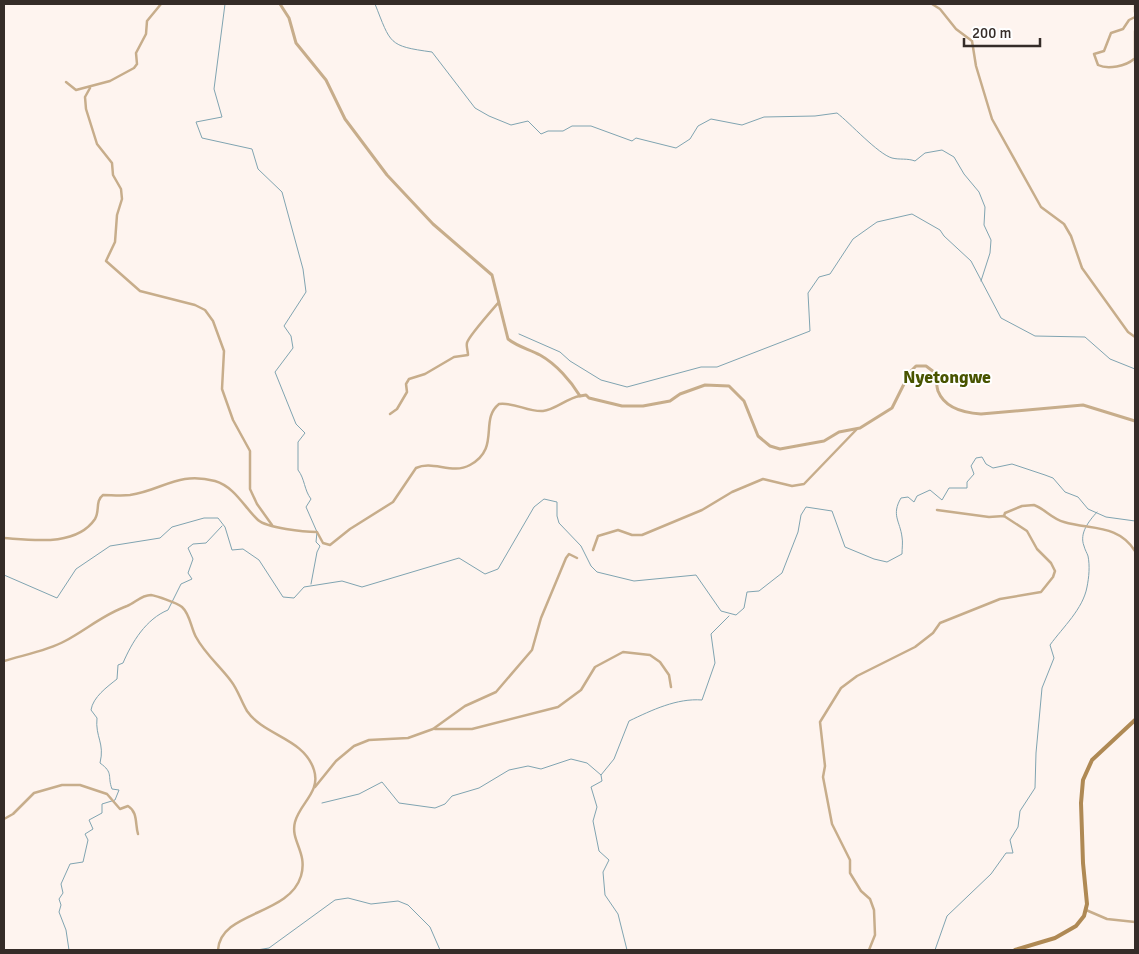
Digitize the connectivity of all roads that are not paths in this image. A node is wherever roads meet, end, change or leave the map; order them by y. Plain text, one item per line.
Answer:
1 (161, 4) edge
2 (280, 4) edge
3 (932, 4) edge
4 (1135, 5) edge
5 (1135, 12) edge
6 (1135, 17) edge
7 (1135, 32) edge
8 (1135, 61) edge
9 (66, 82) dead end
10 (90, 88) junction
11 (498, 302) junction
12 (1135, 337) edge
13 (580, 396) junction
14 (390, 414) dead end
15 (1135, 421) edge
16 (856, 430) junction
17 (938, 510) dead end
18 (1004, 516) junction
19 (272, 525) junction
20 (4, 538) edge
21 (593, 550) dead end
22 (1135, 551) edge
23 (577, 558) dead end
24 (4, 661) edge
25 (670, 687) dead end
26 (1135, 720) edge
27 (434, 729) junction
28 (314, 789) junction
29 (4, 820) edge
30 (138, 834) dead end
31 (1086, 910) junction
32 (1135, 922) edge
33 (218, 950) edge
34 (869, 950) edge
35 (1014, 950) edge

1 - 10 street
2 - 11 street
3 - 12 street
4 - 5 street
6 - 8 street
7 - 8 street
9 - 10 street
10 - 19 street
11 - 13 street
11 - 14 street
13 - 16 street
13 - 19 street
15 - 16 street
16 - 21 street
17 - 18 street
18 - 22 street
18 - 34 street
19 - 20 street
23 - 27 street
24 - 28 street
25 - 27 street
26 - 31 main road
27 - 28 street
28 - 33 street
29 - 30 street
31 - 32 street
31 - 35 main road

